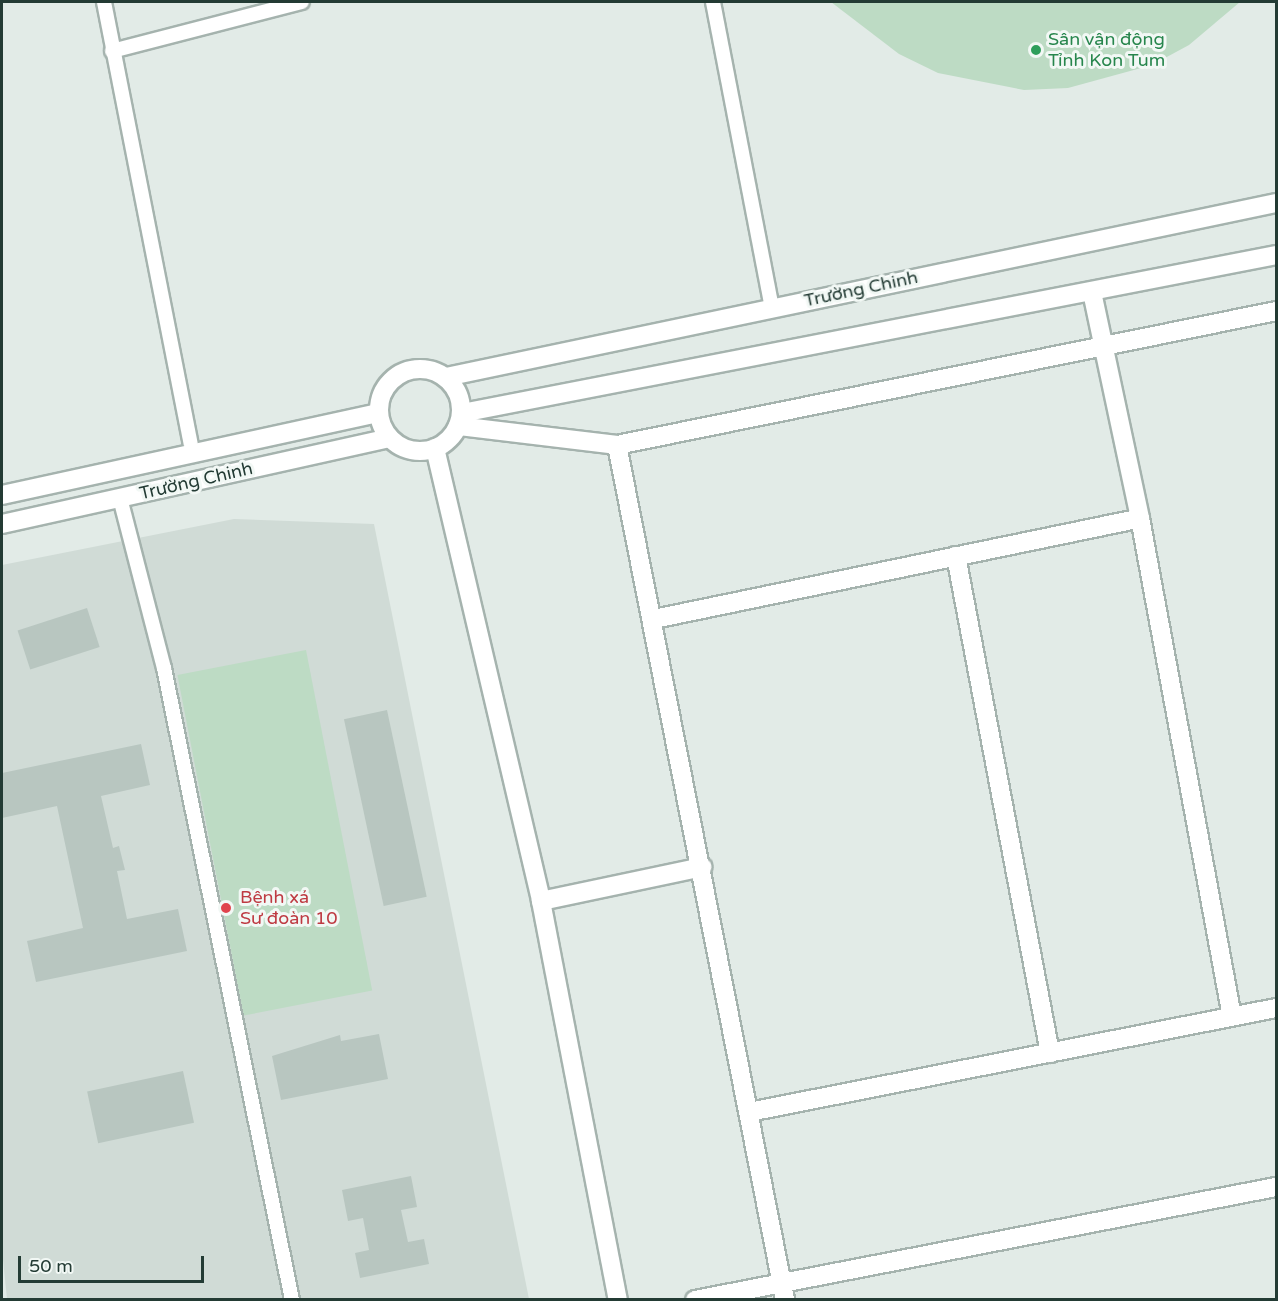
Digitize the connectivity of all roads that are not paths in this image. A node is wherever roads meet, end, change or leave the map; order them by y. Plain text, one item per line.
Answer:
1 (104, 2) edge
2 (302, 2) edge
3 (714, 2) edge
4 (112, 51) junction
5 (1276, 203) edge
6 (1276, 255) edge
7 (1092, 292) junction
8 (772, 307) junction
9 (1276, 311) edge
10 (1105, 345) junction
11 (446, 377) junction
12 (379, 413) junction
13 (460, 420) junction
14 (390, 438) junction
15 (190, 444) dead end
16 (617, 445) junction
17 (435, 448) junction
18 (2, 495) edge
19 (120, 498) junction
20 (1140, 518) junction
21 (2, 524) edge
22 (956, 556) junction
23 (654, 619) junction
24 (702, 867) junction
25 (541, 901) junction
26 (1276, 1008) edge
27 (1232, 1017) junction
28 (1050, 1053) junction
29 (749, 1112) junction
30 (1276, 1187) edge
31 (784, 1292) edge
32 (291, 1299) edge
33 (618, 1299) edge
34 (695, 1299) edge

1 - 4 lane
2 - 4 lane
3 - 8 lane
4 - 15 lane
5 - 8 street, Trường Chinh
6 - 7 street
7 - 10 street
7 - 13 street
8 - 11 street, Trường Chinh
9 - 10 street
10 - 16 street
10 - 20 street
11 - 12 street
11 - 13 street
12 - 14 street
12 - 18 street, Trường Chinh
13 - 16 street
13 - 17 street
14 - 17 street
14 - 19 street, Trường Chinh
16 - 23 street
17 - 25 street
19 - 21 street, Trường Chinh
19 - 32 lane
20 - 22 street
20 - 27 street
22 - 23 street
22 - 28 street
23 - 24 street
24 - 25 street
24 - 29 street
25 - 33 street
26 - 27 street
27 - 28 street
28 - 29 street
29 - 31 street
30 - 31 street
31 - 34 street

